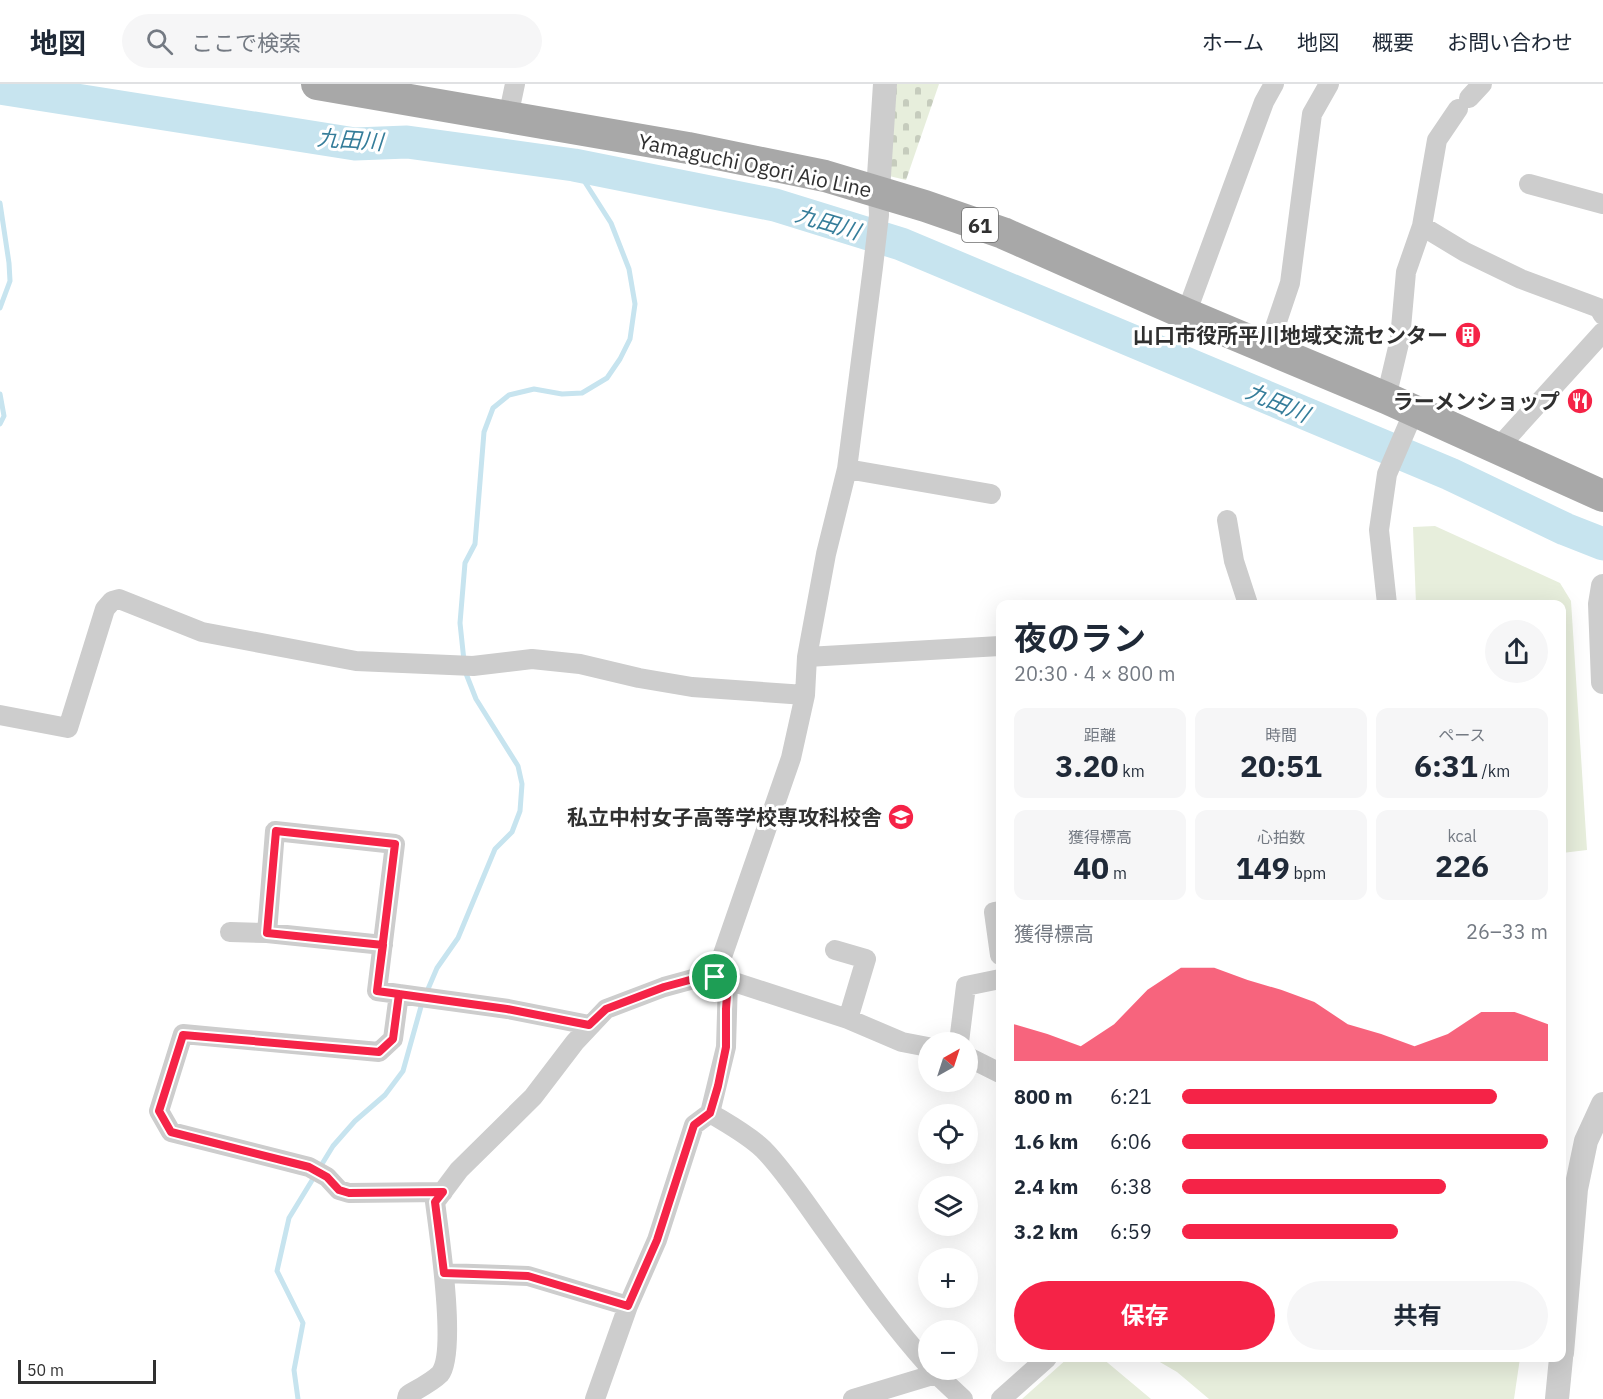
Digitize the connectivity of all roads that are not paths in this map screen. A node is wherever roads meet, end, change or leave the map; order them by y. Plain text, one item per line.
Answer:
1 (317, 84) edge
2 (515, 84) edge
3 (885, 84) edge
4 (1274, 84) edge
5 (1329, 84) edge
6 (350, 87) edge
7 (1469, 97) edge
8 (508, 117) junction
9 (1530, 184) dead end
10 (878, 203) junction
11 (1603, 204) edge
12 (1422, 226) junction
13 (1186, 314) junction
14 (1603, 315) edge
15 (1603, 332) edge
16 (1268, 348) junction
17 (1386, 398) junction
18 (1409, 421) junction
19 (1497, 448) junction
20 (847, 469) junction
21 (991, 494) dead end
22 (1603, 496) edge
23 (1227, 520) dead end
24 (1603, 586) edge
25 (1247, 600) edge
26 (1387, 600) edge
27 (996, 646) edge
28 (807, 657) junction
29 (1603, 682) edge
30 (805, 695) junction
31 (0, 716) edge
32 (996, 912) edge
33 (996, 926) edge
34 (230, 932) dead end
35 (267, 933) junction
36 (383, 945) junction
37 (835, 950) dead end
38 (722, 978) junction
39 (996, 980) edge
40 (399, 994) junction
41 (848, 1019) junction
42 (589, 1025) junction
43 (960, 1032) edge
44 (918, 1045) edge
45 (978, 1062) edge
46 (996, 1071) edge
47 (1603, 1104) edge
48 (710, 1113) junction
49 (1595, 1143) edge
50 (443, 1192) junction
51 (1567, 1239) edge
52 (1566, 1262) edge
53 (444, 1273) junction
54 (628, 1306) junction
55 (918, 1355) edge
56 (1043, 1362) edge
57 (1561, 1362) edge
58 (918, 1375) edge
59 (943, 1380) edge
60 (406, 1399) edge
61 (595, 1399) edge
62 (853, 1399) edge
63 (963, 1399) edge
64 (1001, 1399) edge
65 (1557, 1399) edge

1 - 6 main road, Yamaguchi Ogori Aio Line / 61
2 - 8 street
3 - 10 street
4 - 13 street
5 - 16 street
6 - 8 main road, Yamaguchi Ogori Aio Line / 61
7 - 12 street
8 - 10 main road, Yamaguchi Ogori Aio Line / 61
9 - 11 street
10 - 13 main road, Yamaguchi Ogori Aio Line / 61
10 - 20 street
12 - 14 street
12 - 17 street
13 - 16 main road, Yamaguchi Ogori Aio Line / 61
15 - 19 street
16 - 17 main road, Yamaguchi Ogori Aio Line / 61
17 - 18 main road, Yamaguchi Ogori Aio Line / 61
18 - 19 main road, Yamaguchi Ogori Aio Line / 61
18 - 26 street
19 - 22 main road, Yamaguchi Ogori Aio Line / 61
20 - 21 street
20 - 28 street
23 - 25 street
24 - 29 street
27 - 28 street
28 - 30 street
30 - 31 street
30 - 38 street
32 - 33 street
34 - 35 street
35 - 36 street
35 - 36 street
36 - 40 street
37 - 41 street
38 - 41 street
38 - 42 street
38 - 48 street
39 - 43 street
40 - 42 street
40 - 50 street
41 - 44 street
42 - 50 street
45 - 46 street
47 - 49 street
48 - 54 street
48 - 55 street
49 - 51 street
50 - 53 street
51 - 52 street
53 - 54 street
53 - 60 street
54 - 61 street
56 - 64 street
57 - 65 street
58 - 62 street
59 - 63 street

